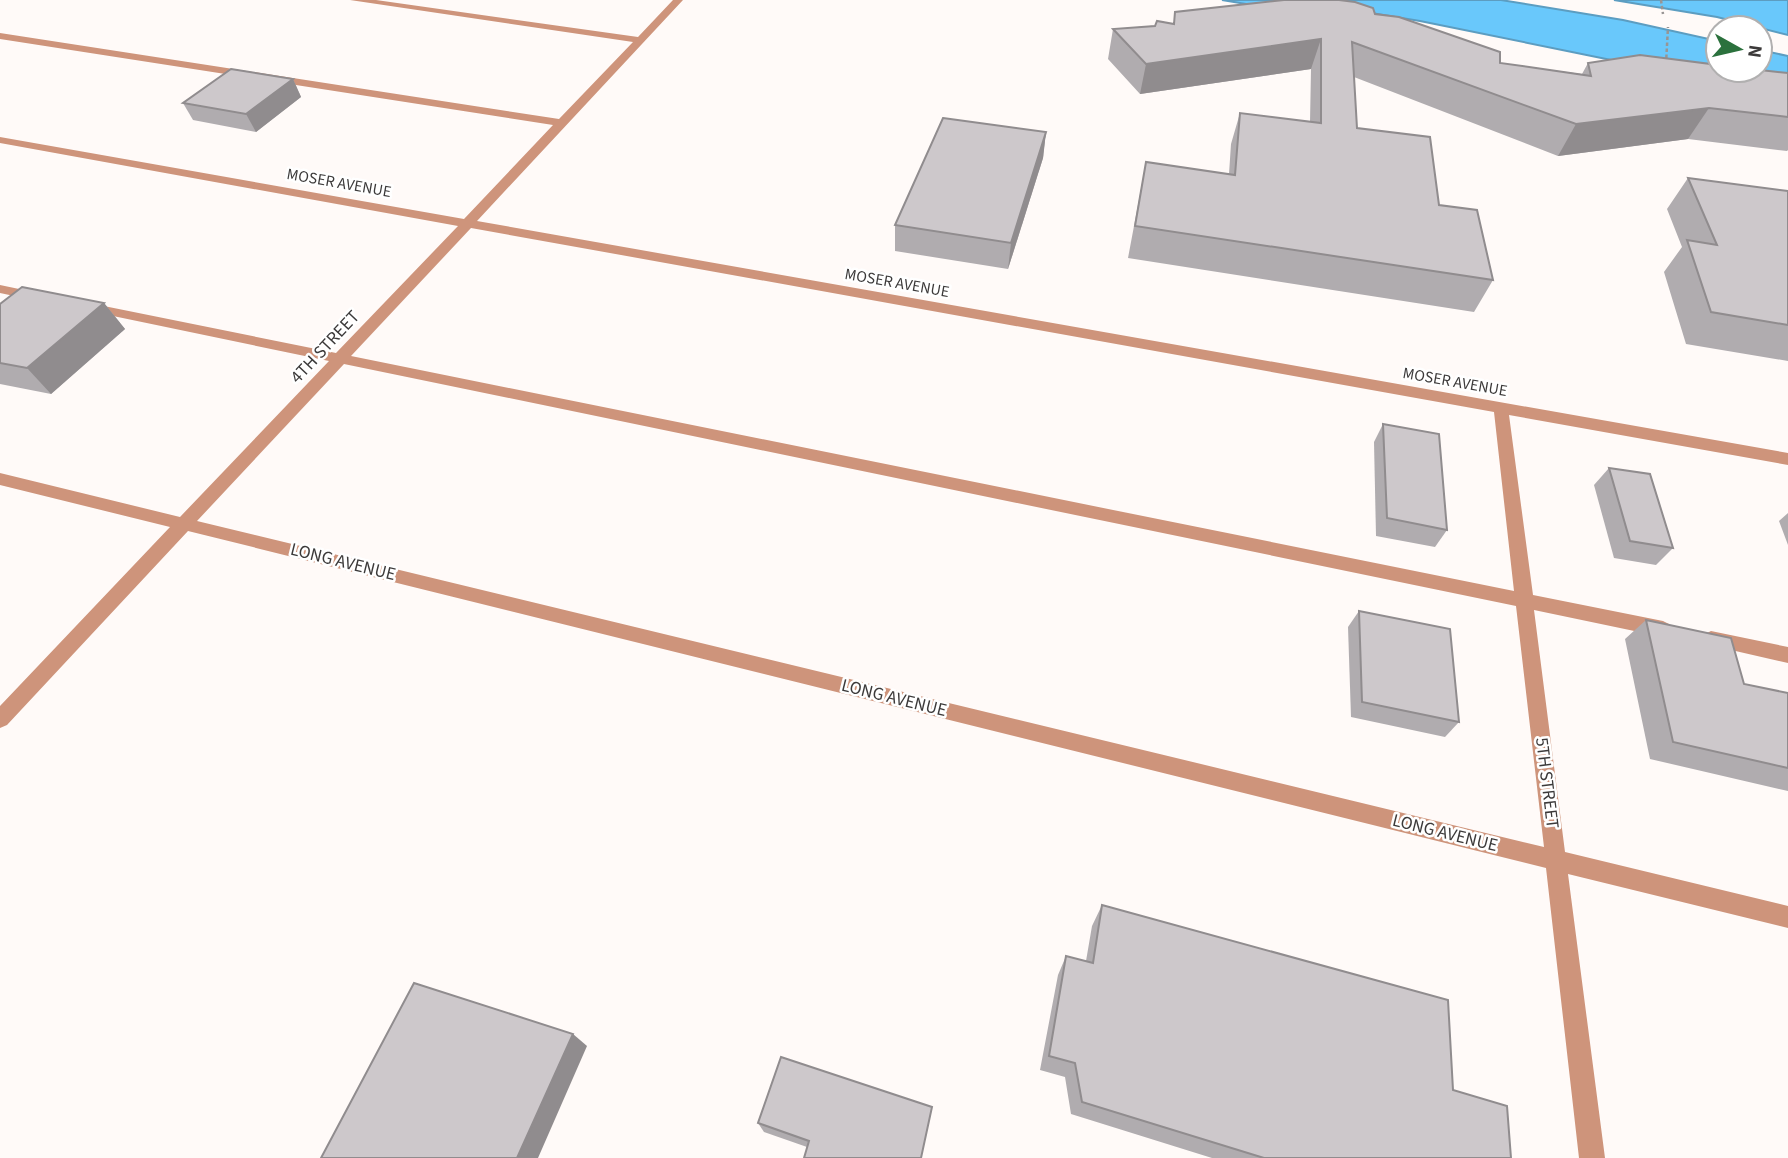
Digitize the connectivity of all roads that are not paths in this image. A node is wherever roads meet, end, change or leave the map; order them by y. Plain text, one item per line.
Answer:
1 (355, 0) edge
2 (678, 0) edge
3 (0, 36) edge
4 (640, 40) junction
5 (562, 123) junction
6 (0, 140) edge
7 (468, 224) junction
8 (0, 289) edge
9 (341, 359) junction
10 (1501, 408) junction
11 (1788, 459) edge
12 (0, 479) edge
13 (184, 523) junction
14 (1524, 600) junction
15 (1788, 655) edge
16 (0, 719) edge
17 (1556, 860) junction
18 (1788, 917) edge
19 (1592, 1158) edge

1 - 4 street
2 - 4 street, 4TH STREET
3 - 5 street
4 - 5 street, 4TH STREET
5 - 7 street, 4TH STREET
6 - 7 street, MOSER AVENUE
7 - 9 street, 4TH STREET
7 - 10 street, MOSER AVENUE
8 - 9 street
9 - 13 street, 4TH STREET
9 - 14 street
10 - 11 street, MOSER AVENUE
10 - 14 street, 5TH STREET
12 - 13 street, LONG AVENUE
13 - 16 street, 4TH STREET
13 - 17 street, LONG AVENUE
14 - 15 street
14 - 17 street, 5TH STREET
17 - 18 street, LONG AVENUE
17 - 19 street, 5TH STREET

